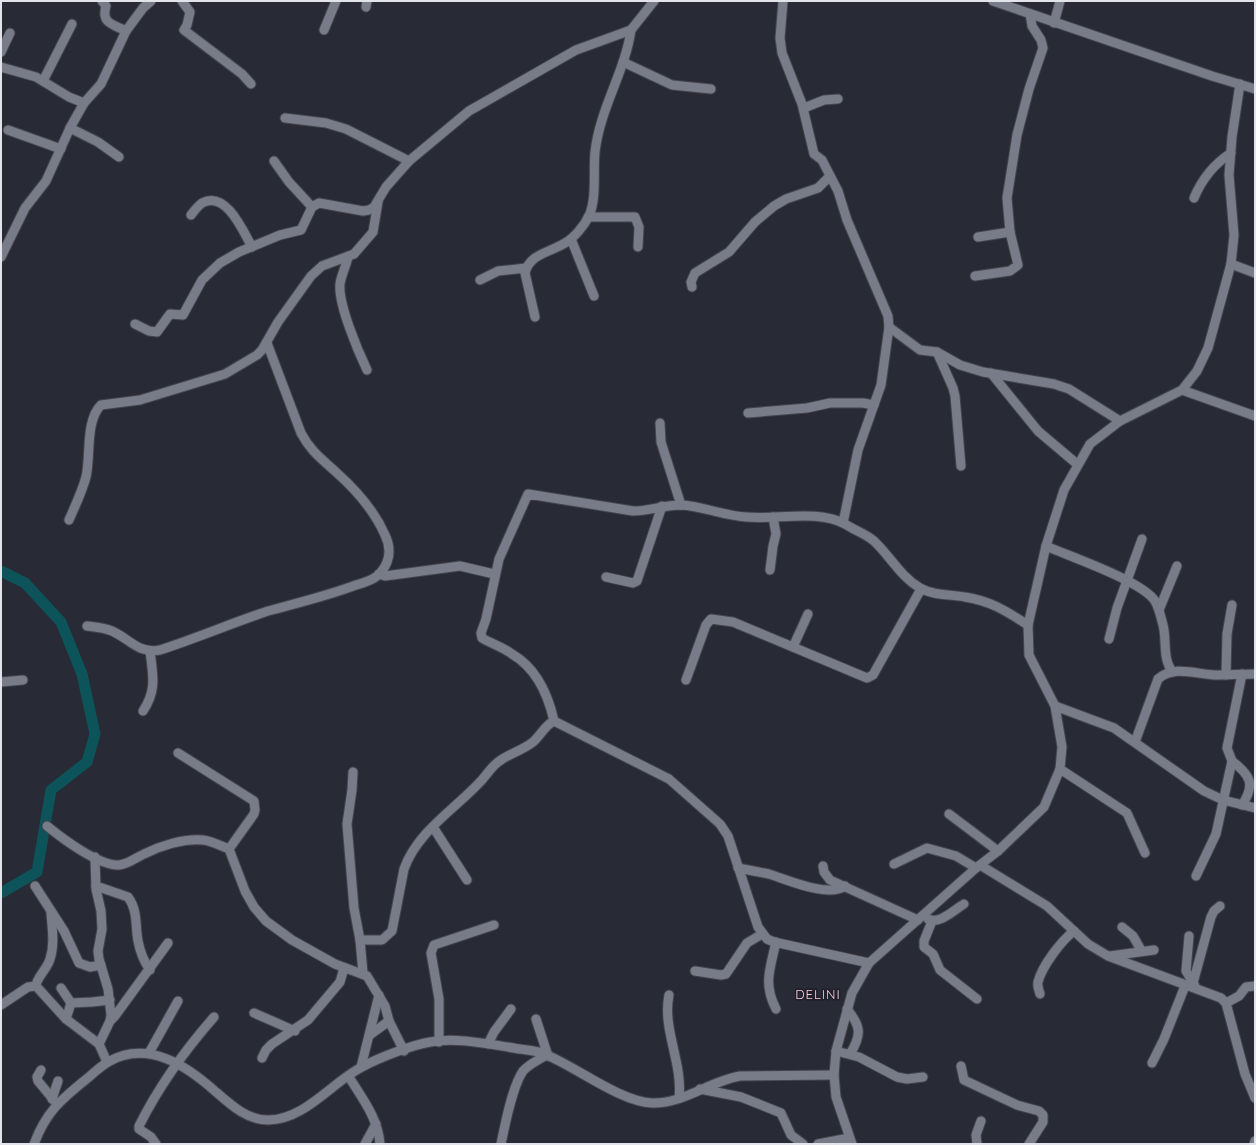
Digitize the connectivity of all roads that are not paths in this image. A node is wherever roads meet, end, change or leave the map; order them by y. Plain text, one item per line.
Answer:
1 (102, 1) edge
2 (151, 1) edge
3 (182, 1) edge
4 (336, 1) edge
5 (654, 1) edge
6 (783, 1) edge
7 (993, 1) edge
8 (1060, 1) edge
9 (1030, 14) junction
10 (1054, 23) junction
11 (72, 24) dead end
12 (324, 30) dead end
13 (631, 30) junction
14 (126, 31) junction
15 (10, 34) dead end
16 (1, 52) edge
17 (623, 62) junction
18 (1, 67) edge
19 (44, 81) junction
20 (251, 84) dead end
21 (1240, 84) junction
22 (711, 89) dead end
23 (1255, 89) edge
24 (838, 99) dead end
25 (84, 103) junction
26 (804, 108) junction
27 (284, 118) dead end
28 (70, 128) junction
29 (8, 130) dead end
30 (61, 149) junction
31 (1231, 153) junction
32 (119, 157) dead end
33 (274, 161) dead end
34 (409, 161) junction
35 (829, 177) junction
36 (1194, 198) dead end
37 (378, 202) junction
38 (312, 207) junction
39 (191, 215) dead end
40 (588, 217) junction
41 (1010, 232) junction
42 (978, 237) dead end
43 (571, 239) junction
44 (252, 247) junction
45 (638, 247) dead end
46 (1, 257) edge
47 (348, 257) junction
48 (1231, 264) junction
49 (526, 268) junction
50 (1255, 273) edge
51 (975, 276) dead end
52 (480, 280) dead end
53 (692, 287) dead end
54 (594, 296) dead end
55 (535, 317) dead end
56 (135, 324) dead end
57 (889, 327) junction
58 (267, 344) junction
59 (937, 352) junction
60 (367, 370) dead end
61 (990, 374) junction
62 (1182, 390) junction
63 (874, 405) junction
64 (748, 413) dead end
65 (1255, 416) edge
66 (1120, 421) junction
67 (660, 423) dead end
68 (1077, 464) junction
69 (961, 466) dead end
70 (681, 505) junction
71 (662, 506) junction
72 (773, 517) junction
73 (69, 520) dead end
74 (843, 523) junction
75 (1142, 539) dead end
76 (1046, 546) junction
77 (1177, 566) dead end
78 (770, 570) dead end
79 (379, 574) junction
80 (494, 574) junction
81 (606, 577) dead end
82 (1128, 581) junction
83 (921, 589) junction
84 (1232, 606) dead end
85 (1159, 610) junction
86 (808, 614) dead end
87 (1028, 625) junction
88 (87, 626) dead end
89 (1109, 639) dead end
90 (793, 647) junction
91 (150, 651) junction
92 (1173, 672) junction
93 (1242, 674) junction
94 (1255, 674) edge
95 (1226, 675) junction
96 (23, 680) dead end
97 (686, 680) dead end
98 (1, 682) edge
99 (1055, 706) junction
100 (143, 711) dead end
101 (554, 721) junction
102 (1135, 742) junction
103 (178, 753) dead end
104 (1232, 761) junction
105 (1060, 769) junction
106 (353, 772) dead end
107 (1223, 800) junction
108 (1242, 805) junction
109 (1255, 808) edge
110 (949, 814) dead end
111 (47, 826) dead end
112 (433, 827) junction
113 (229, 849) junction
114 (998, 850) junction
115 (1145, 853) dead end
116 (95, 858) junction
117 (894, 864) dead end
118 (823, 866) dead end
119 (978, 867) junction
120 (738, 868) junction
121 (1196, 876) dead end
122 (467, 880) dead end
123 (35, 886) dead end
124 (96, 886) junction
125 (845, 886) junction
126 (964, 904) dead end
127 (1220, 906) dead end
128 (52, 913) junction
129 (921, 918) junction
130 (932, 921) junction
131 (494, 925) dead end
132 (1122, 927) dead end
133 (1074, 931) junction
134 (762, 934) junction
135 (1189, 936) dead end
136 (360, 940) junction
137 (776, 942) junction
138 (168, 943) dead end
139 (1141, 950) junction
140 (1154, 950) dead end
141 (1108, 956) junction
142 (869, 963) junction
143 (101, 966) junction
144 (344, 968) junction
145 (150, 970) junction
146 (695, 971) dead end
147 (363, 973) junction
148 (36, 986) junction
149 (1192, 986) junction
150 (1255, 986) edge
151 (60, 988) dead end
152 (1040, 994) dead end
153 (380, 995) junction
154 (669, 995) dead end
155 (977, 999) dead end
156 (110, 1000) junction
157 (178, 1001) dead end
158 (71, 1003) junction
159 (1226, 1003) junction
160 (1, 1005) edge
161 (511, 1009) dead end
162 (776, 1009) dead end
163 (847, 1009) junction
164 (254, 1013) dead end
165 (214, 1017) dead end
166 (66, 1019) junction
167 (536, 1019) dead end
168 (110, 1021) junction
169 (388, 1021) junction
170 (294, 1030) junction
171 (371, 1034) junction
172 (439, 1042) junction
173 (99, 1044) junction
174 (488, 1044) junction
175 (404, 1051) junction
176 (836, 1051) junction
177 (149, 1053) junction
178 (850, 1054) junction
179 (547, 1056) junction
180 (262, 1058) dead end
181 (108, 1062) junction
182 (178, 1063) junction
183 (1152, 1063) dead end
184 (961, 1066) dead end
185 (361, 1067) junction
186 (41, 1070) dead end
187 (834, 1075) junction
188 (348, 1076) junction
189 (923, 1077) dead end
190 (58, 1081) dead end
191 (700, 1089) junction
192 (679, 1098) junction
193 (1255, 1098) edge
194 (54, 1102) junction
195 (981, 1121) dead end
196 (376, 1124) junction
197 (851, 1141) edge
198 (1255, 1141) edge
199 (34, 1144) edge
200 (156, 1144) edge
201 (365, 1144) edge
202 (380, 1144) edge
203 (501, 1144) edge
204 (803, 1144) edge
205 (818, 1144) edge
206 (978, 1144) edge
207 (1029, 1144) edge
208 (1254, 1144) edge

1 - 14 street
2 - 14 street
3 - 20 street
4 - 12 street
5 - 13 street
6 - 26 street
7 - 9 street
8 - 10 street
9 - 10 street
9 - 41 street
10 - 21 street
11 - 19 street
13 - 17 street
13 - 34 street
14 - 25 street
15 - 16 street
17 - 22 street
17 - 40 street
18 - 19 street
19 - 25 street
21 - 23 street
21 - 31 street
24 - 26 street
25 - 28 street
26 - 35 street
27 - 34 street
28 - 30 street
28 - 32 street
29 - 30 street
30 - 46 street
31 - 36 street
31 - 48 street
33 - 38 street
34 - 37 street
35 - 53 street
35 - 57 street
37 - 38 street
37 - 47 street
38 - 44 street
39 - 44 street
40 - 43 street
40 - 45 street
41 - 42 street
41 - 51 street
43 - 49 street
43 - 54 street
44 - 56 street
47 - 58 street
47 - 60 street
48 - 50 street
48 - 62 street
49 - 52 street
49 - 55 street
57 - 59 street
57 - 63 street
58 - 73 street
58 - 79 street
59 - 61 street
59 - 69 street
61 - 66 street
61 - 68 street
62 - 65 street
62 - 66 street
63 - 64 street
63 - 74 street
66 - 68 street
67 - 70 street
68 - 76 street
70 - 71 street
70 - 72 street
71 - 80 street
71 - 81 street
72 - 74 street
72 - 78 street
74 - 83 street
75 - 82 street
76 - 82 street
76 - 87 street
77 - 85 street
79 - 80 street
79 - 91 street
80 - 101 street
82 - 85 street
82 - 89 street
83 - 87 street
83 - 90 street
84 - 95 street
85 - 92 street
86 - 90 street
87 - 99 street
88 - 91 street
90 - 97 street
91 - 100 street
92 - 95 street
92 - 102 street
93 - 94 street
93 - 95 street
93 - 104 street
96 - 98 street
99 - 102 street
99 - 105 street
101 - 112 street
101 - 120 street
102 - 107 street
103 - 113 street
104 - 107 street
104 - 108 street
105 - 114 street
105 - 115 street
106 - 136 street
107 - 108 street
107 - 121 street
108 - 109 street
110 - 114 street
111 - 116 street
112 - 122 street
112 - 136 street
113 - 116 street
113 - 144 street
114 - 119 street
116 - 124 street
117 - 119 street
118 - 125 street
119 - 129 street
119 - 133 street
120 - 125 street
120 - 134 street
123 - 128 street
124 - 143 street
124 - 145 street
125 - 129 street
126 - 130 street
127 - 149 street
128 - 143 street
128 - 148 street
129 - 130 street
129 - 142 street
130 - 155 street
131 - 172 street
132 - 139 street
133 - 141 street
133 - 152 street
134 - 137 street
134 - 146 street
135 - 149 street
136 - 147 street
137 - 142 street
137 - 162 street
138 - 145 street
139 - 140 street
139 - 141 street
141 - 149 street
142 - 163 street
143 - 156 street
144 - 147 street
144 - 170 street
145 - 168 street
147 - 153 street
148 - 160 street
148 - 166 street
149 - 159 street
149 - 183 street
150 - 159 street
151 - 158 street
153 - 169 street
153 - 171 street
154 - 192 street
156 - 158 street
156 - 168 street
157 - 177 street
158 - 166 street
159 - 193 street
161 - 174 street
163 - 176 street
163 - 178 street
164 - 170 street
165 - 182 street
166 - 173 street
167 - 179 street
168 - 173 street
169 - 171 street
169 - 175 street
170 - 180 street
171 - 185 street
172 - 174 street
172 - 175 street
173 - 181 street
174 - 179 street
175 - 185 street
176 - 178 street
176 - 187 street
177 - 181 street
177 - 182 street
178 - 189 street
179 - 192 street
179 - 203 street
181 - 194 street
182 - 188 street
182 - 200 street
184 - 207 street
185 - 188 street
186 - 194 street
187 - 191 street
187 - 197 street
188 - 196 street
190 - 194 street
191 - 192 street
191 - 204 street
194 - 199 street
195 - 206 street
196 - 201 street
196 - 202 street
197 - 205 street
198 - 208 street

